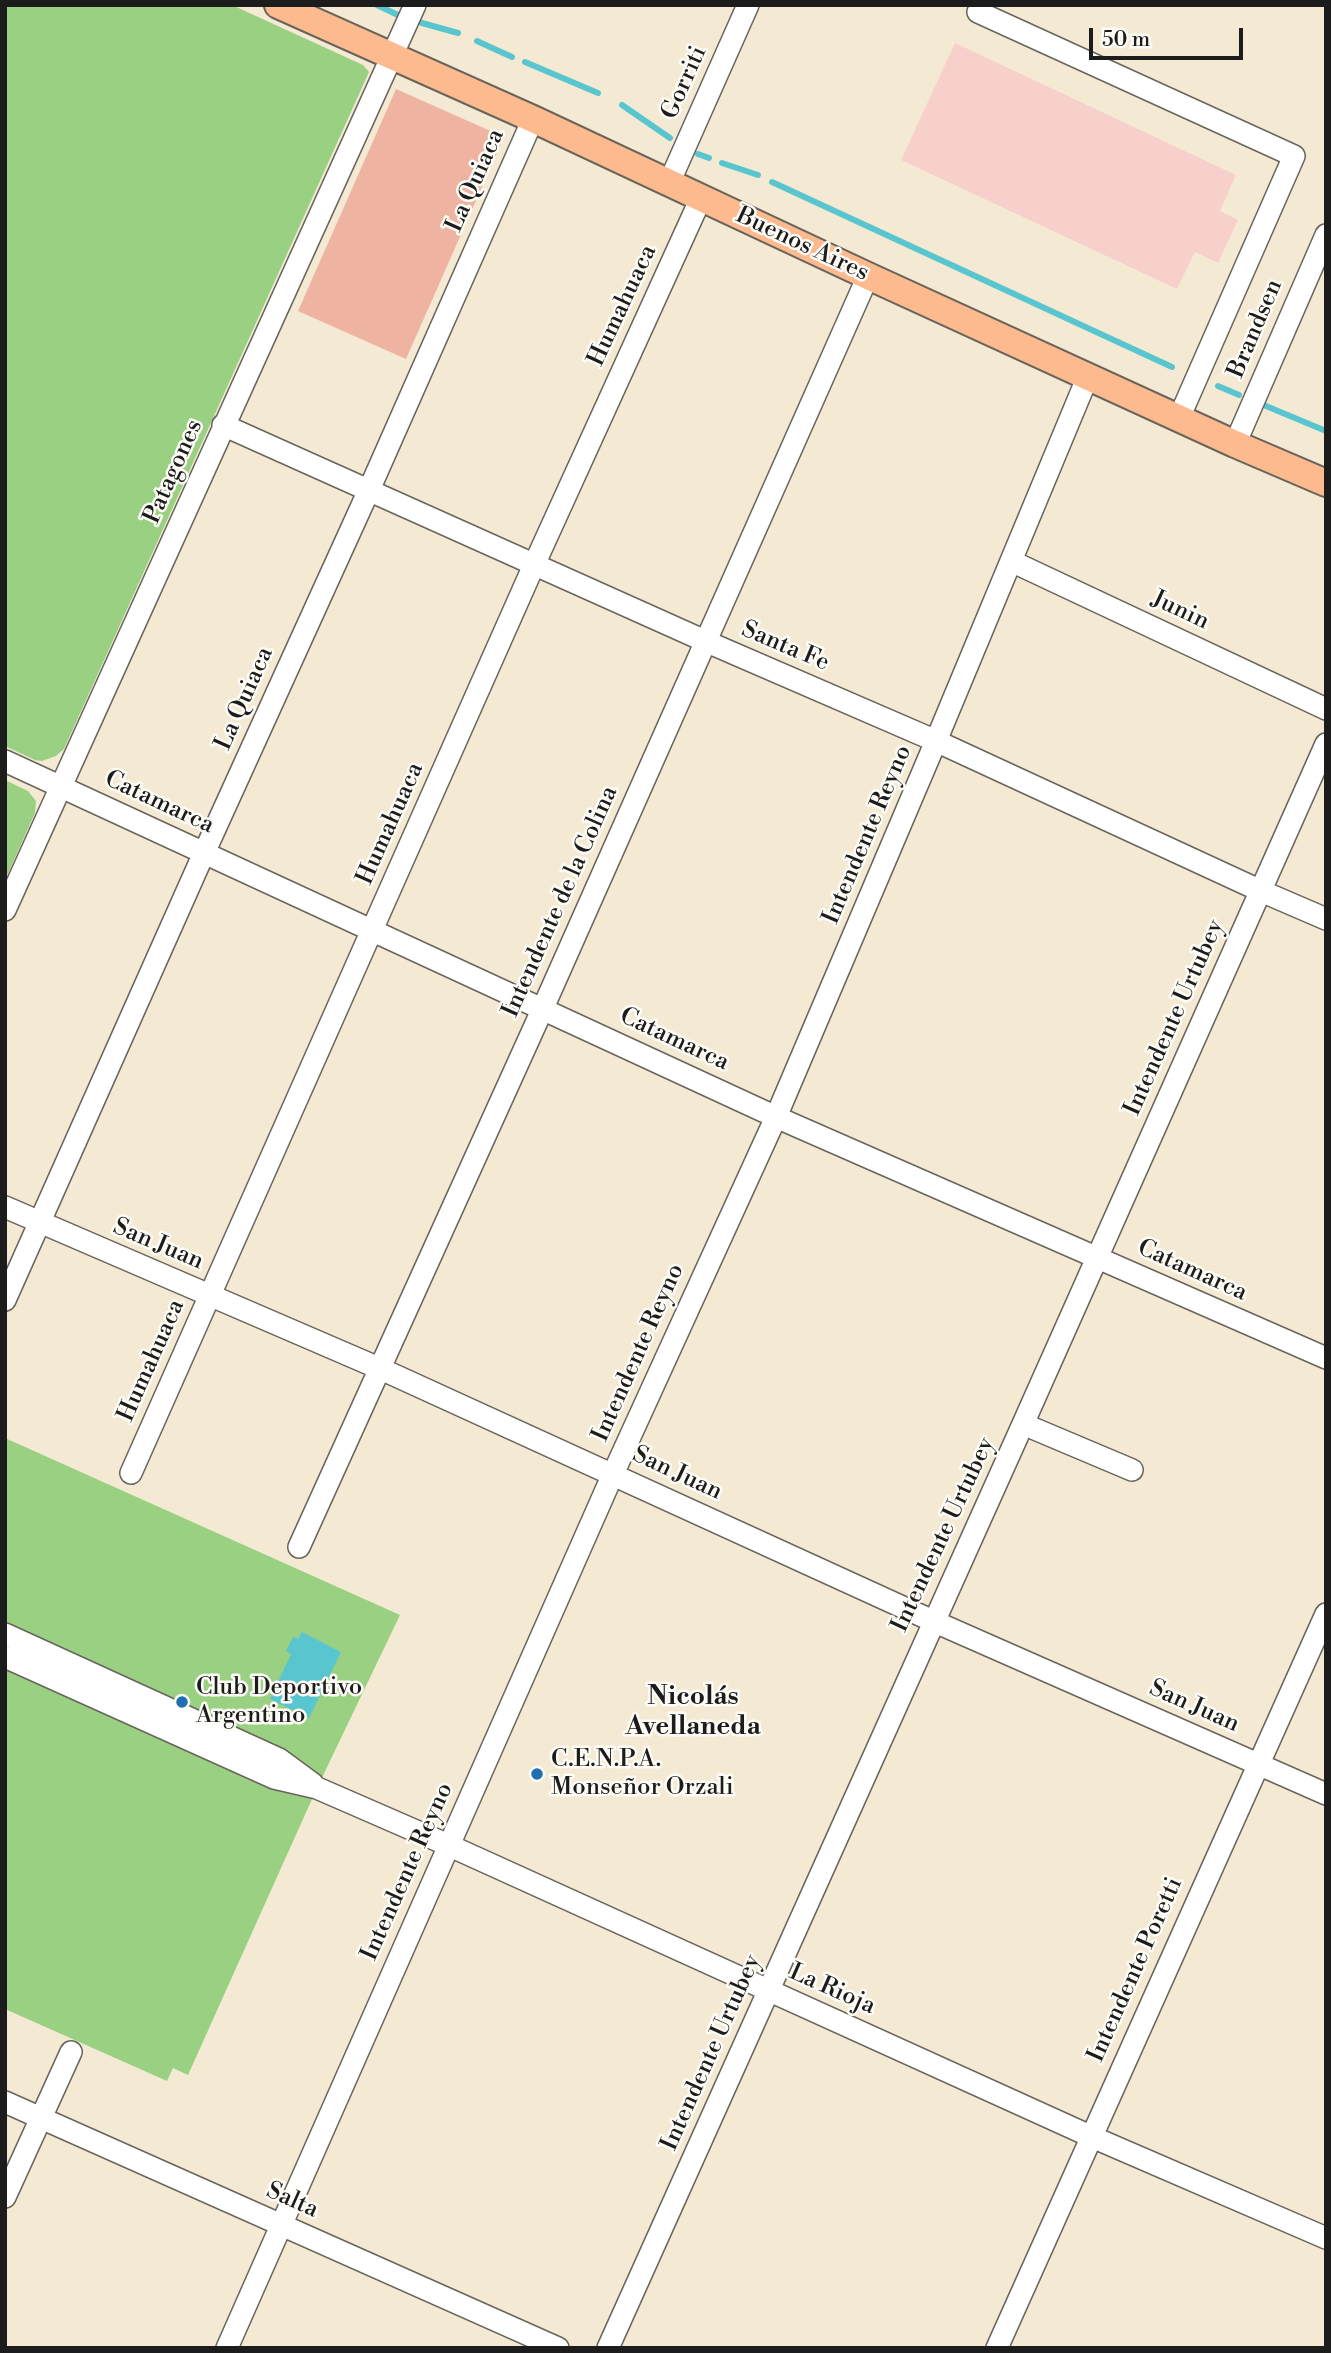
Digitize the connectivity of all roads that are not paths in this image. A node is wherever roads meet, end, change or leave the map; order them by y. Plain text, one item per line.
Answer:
1 (278, 5) edge
2 (415, 5) edge
3 (748, 5) edge
4 (978, 12) dead end
5 (392, 56) junction
6 (533, 119) junction
7 (669, 183) junction
8 (701, 198) junction
9 (1326, 235) edge
10 (867, 276) junction
11 (1088, 376) junction
12 (1179, 418) junction
13 (223, 425) junction
14 (1235, 444) junction
15 (1326, 483) edge
16 (369, 490) junction
17 (1011, 561) junction
18 (534, 565) junction
19 (705, 642) junction
20 (1326, 709) edge
21 (936, 741) junction
22 (1326, 744) edge
23 (5, 761) edge
24 (60, 786) junction
25 (204, 853) junction
26 (1261, 891) junction
27 (5, 910) edge
28 (1326, 919) edge
29 (373, 930) junction
30 (543, 1008) junction
31 (776, 1116) junction
32 (5, 1207) edge
33 (41, 1223) junction
34 (1097, 1258) junction
35 (209, 1295) junction
36 (5, 1300) edge
37 (1326, 1359) edge
38 (381, 1369) junction
39 (1023, 1424) junction
40 (1132, 1470) dead end
41 (131, 1473) dead end
42 (613, 1474) junction
43 (299, 1547) dead end
44 (1326, 1614) edge
45 (933, 1621) junction
46 (5, 1634) edge
47 (5, 1657) edge
48 (82, 1680) junction
49 (1258, 1764) junction
50 (1326, 1794) edge
51 (448, 1845) junction
52 (769, 1991) junction
53 (71, 2052) dead end
54 (5, 2102) edge
55 (40, 2118) junction
56 (1090, 2136) junction
57 (5, 2197) edge
58 (283, 2226) junction
59 (1326, 2238) edge
60 (227, 2348) edge
61 (558, 2348) edge
62 (608, 2348) edge
63 (997, 2348) edge

1 - 5 main road, Buenos Aires
2 - 5 street, Patagones
3 - 7 street, Gorriti
4 - 12 street
5 - 6 main road, Buenos Aires
5 - 13 street, Patagones
6 - 7 main road, Buenos Aires
6 - 16 street, La Quiaca
7 - 8 main road, Buenos Aires
8 - 10 main road, Buenos Aires
8 - 18 street, Humahuaca
9 - 14 street, Brandsen
10 - 11 main road, Buenos Aires
10 - 19 street, Intendente de la Colina
11 - 12 main road, Buenos Aires
11 - 17 street, Intendente Reyno
12 - 14 main road, Buenos Aires
13 - 16 street, Santa Fe
13 - 24 street, Patagones
14 - 15 main road, Buenos Aires
16 - 18 street, Santa Fe
16 - 25 street, La Quiaca
17 - 20 street, Junin
17 - 21 street, Intendente Reyno
18 - 19 street, Santa Fe
18 - 29 street, Humahuaca
19 - 21 street, Santa Fe
19 - 30 street, Intendente de la Colina
21 - 26 street, Santa Fe
21 - 31 street, Intendente Reyno
22 - 26 street, Intendente Urtubey
23 - 24 street, Catamarca
24 - 25 street, Catamarca
24 - 27 street, Patagones
25 - 29 street, Catamarca
25 - 33 street, La Quiaca
26 - 28 street, Santa Fe
26 - 34 street, Intendente Urtubey
29 - 30 street, Catamarca
29 - 35 street, Humahuaca
30 - 31 street, Catamarca
30 - 38 street, Intendente de la Colina
31 - 34 street, Catamarca
31 - 42 street, Intendente Reyno
32 - 33 street, San Juan
33 - 35 street, San Juan
33 - 36 street, La Quiaca
34 - 37 street, Catamarca
34 - 39 street, Intendente Urtubey
35 - 38 street, San Juan
35 - 41 street, Humahuaca
38 - 42 street, San Juan
38 - 43 street, Intendente de la Colina
39 - 40 street
39 - 45 street, Intendente Urtubey
42 - 45 street, San Juan
42 - 51 street, Intendente Reyno
44 - 49 street, Intendente Poretti
45 - 49 street, San Juan
45 - 52 street, Intendente Urtubey
46 - 48 street
47 - 48 street
48 - 51 street, La Rioja
49 - 50 street, San Juan
49 - 56 street, Intendente Poretti
51 - 52 street, La Rioja
51 - 58 street, Intendente Reyno
52 - 56 street, La Rioja
52 - 62 street, Intendente Urtubey
53 - 55 street
54 - 55 street, Salta
55 - 57 street
55 - 58 street, Salta
56 - 59 street, La Rioja
56 - 63 street, Intendente Poretti
58 - 60 street, Intendente Reyno
58 - 61 street, Salta

